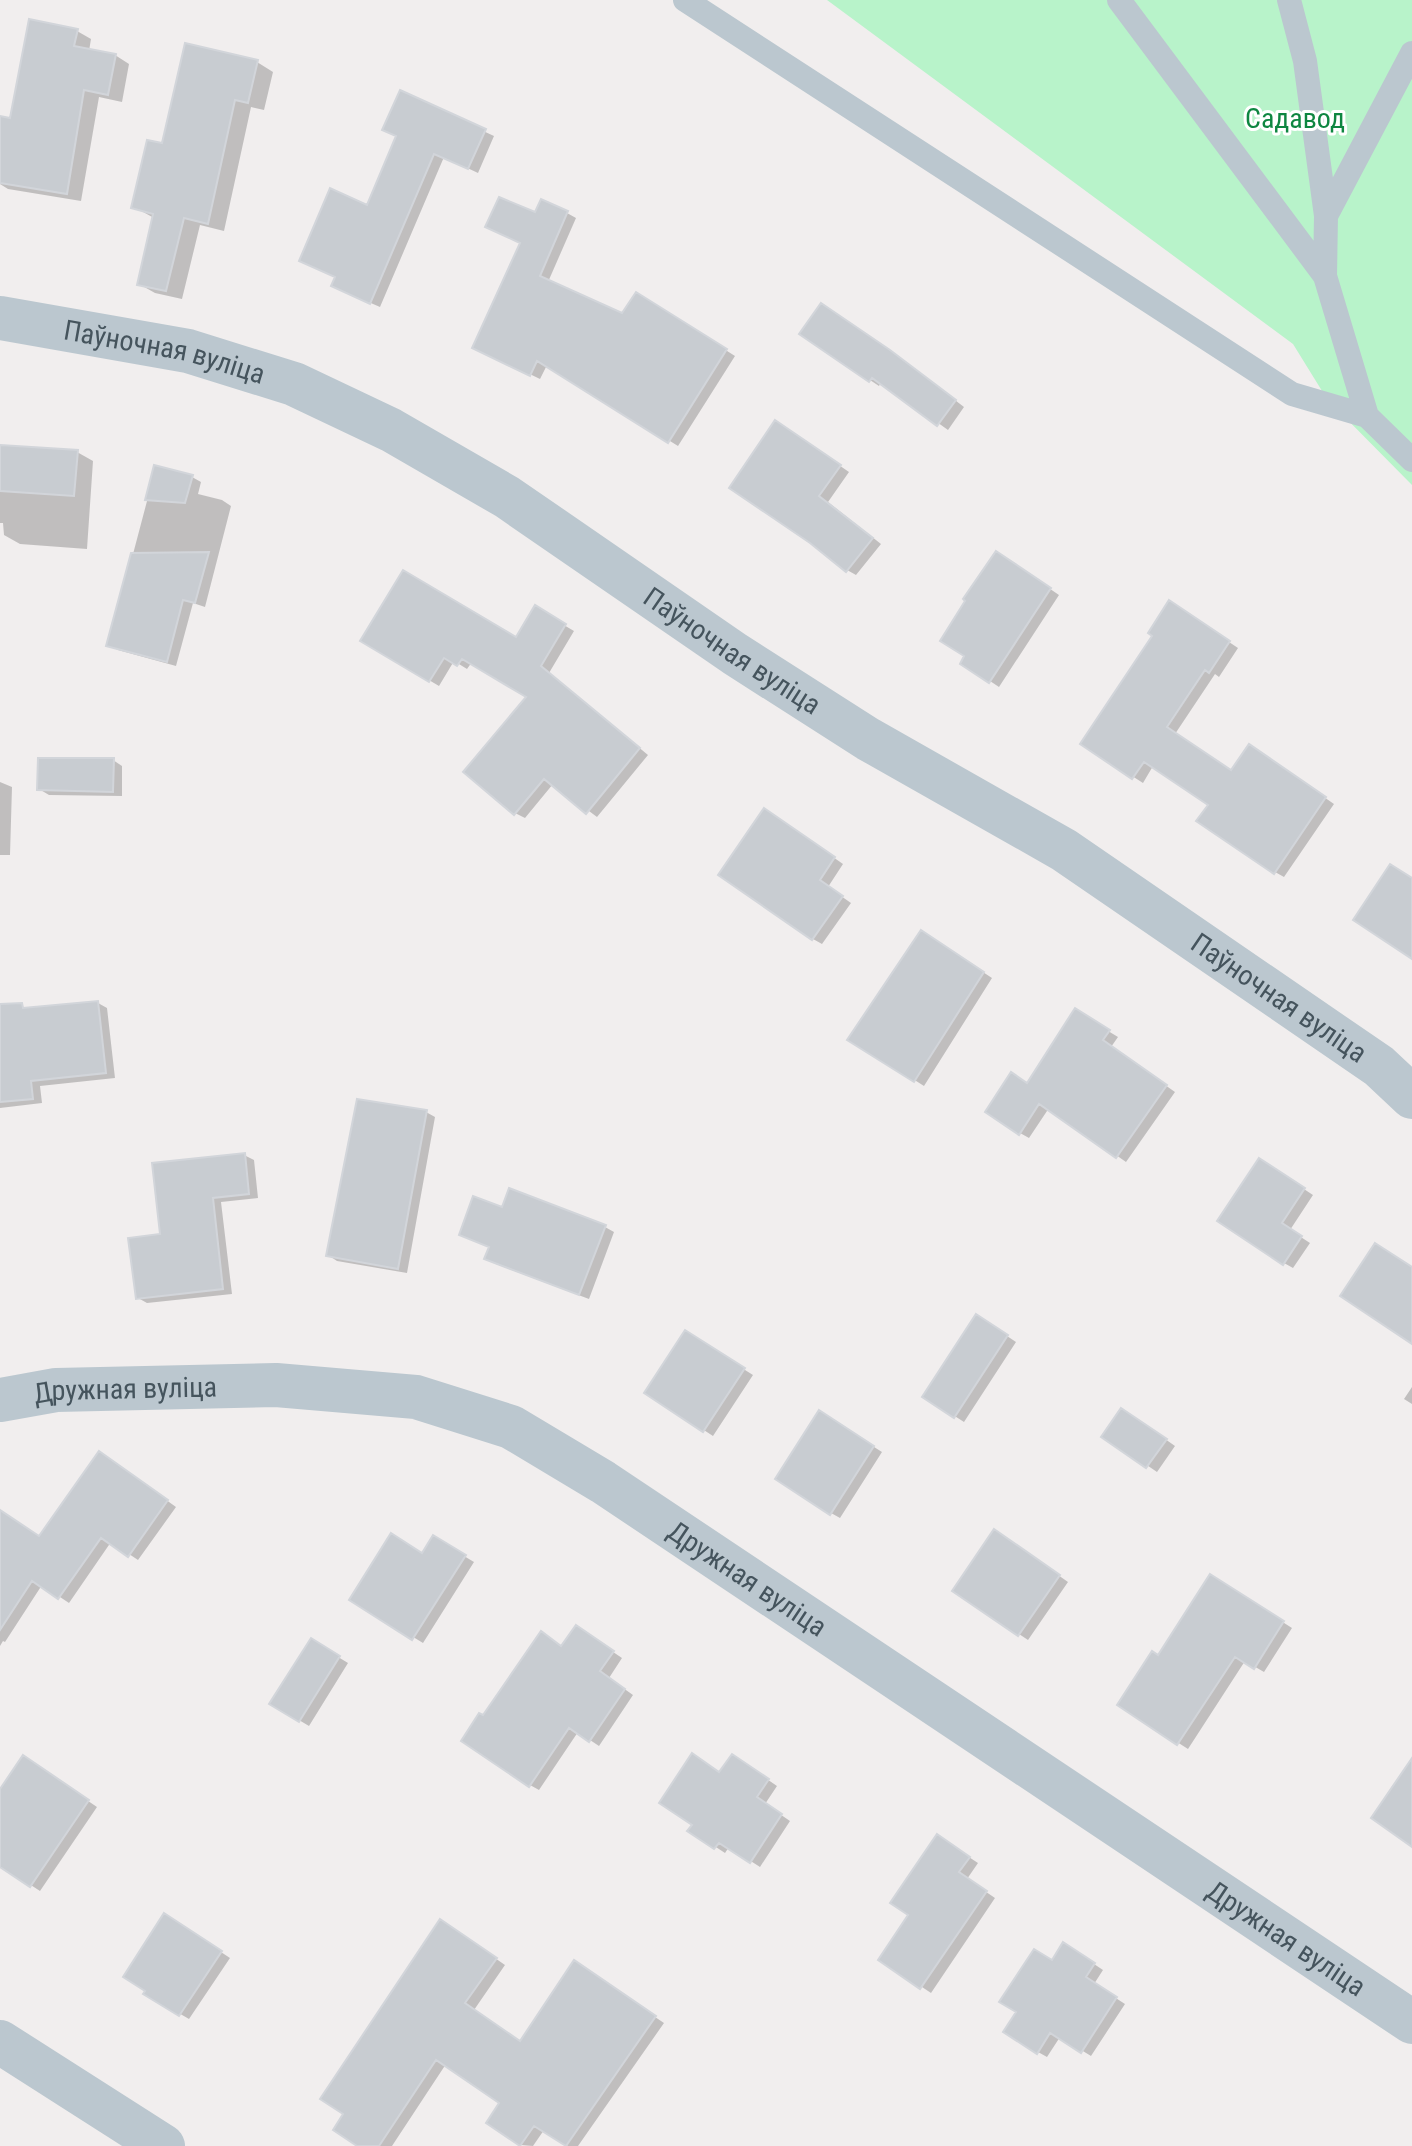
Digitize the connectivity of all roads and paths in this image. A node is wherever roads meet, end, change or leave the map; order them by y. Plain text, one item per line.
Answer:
1 (685, 0) edge
2 (1119, 0) edge
3 (1289, 0) edge
4 (1412, 53) edge
5 (1326, 216) junction
6 (1325, 276) junction
7 (0, 318) edge
8 (1367, 416) junction
9 (1412, 460) edge
10 (1412, 1097) edge
11 (0, 1400) edge
12 (1412, 2022) edge
13 (0, 2042) edge
14 (163, 2146) edge

1 - 8 lane
2 - 6 lane
3 - 5 lane
4 - 5 lane
5 - 6 lane
6 - 8 lane
7 - 10 street, Паўночная вуліца
8 - 9 lane
11 - 12 street, Дружная вуліца
13 - 14 street

